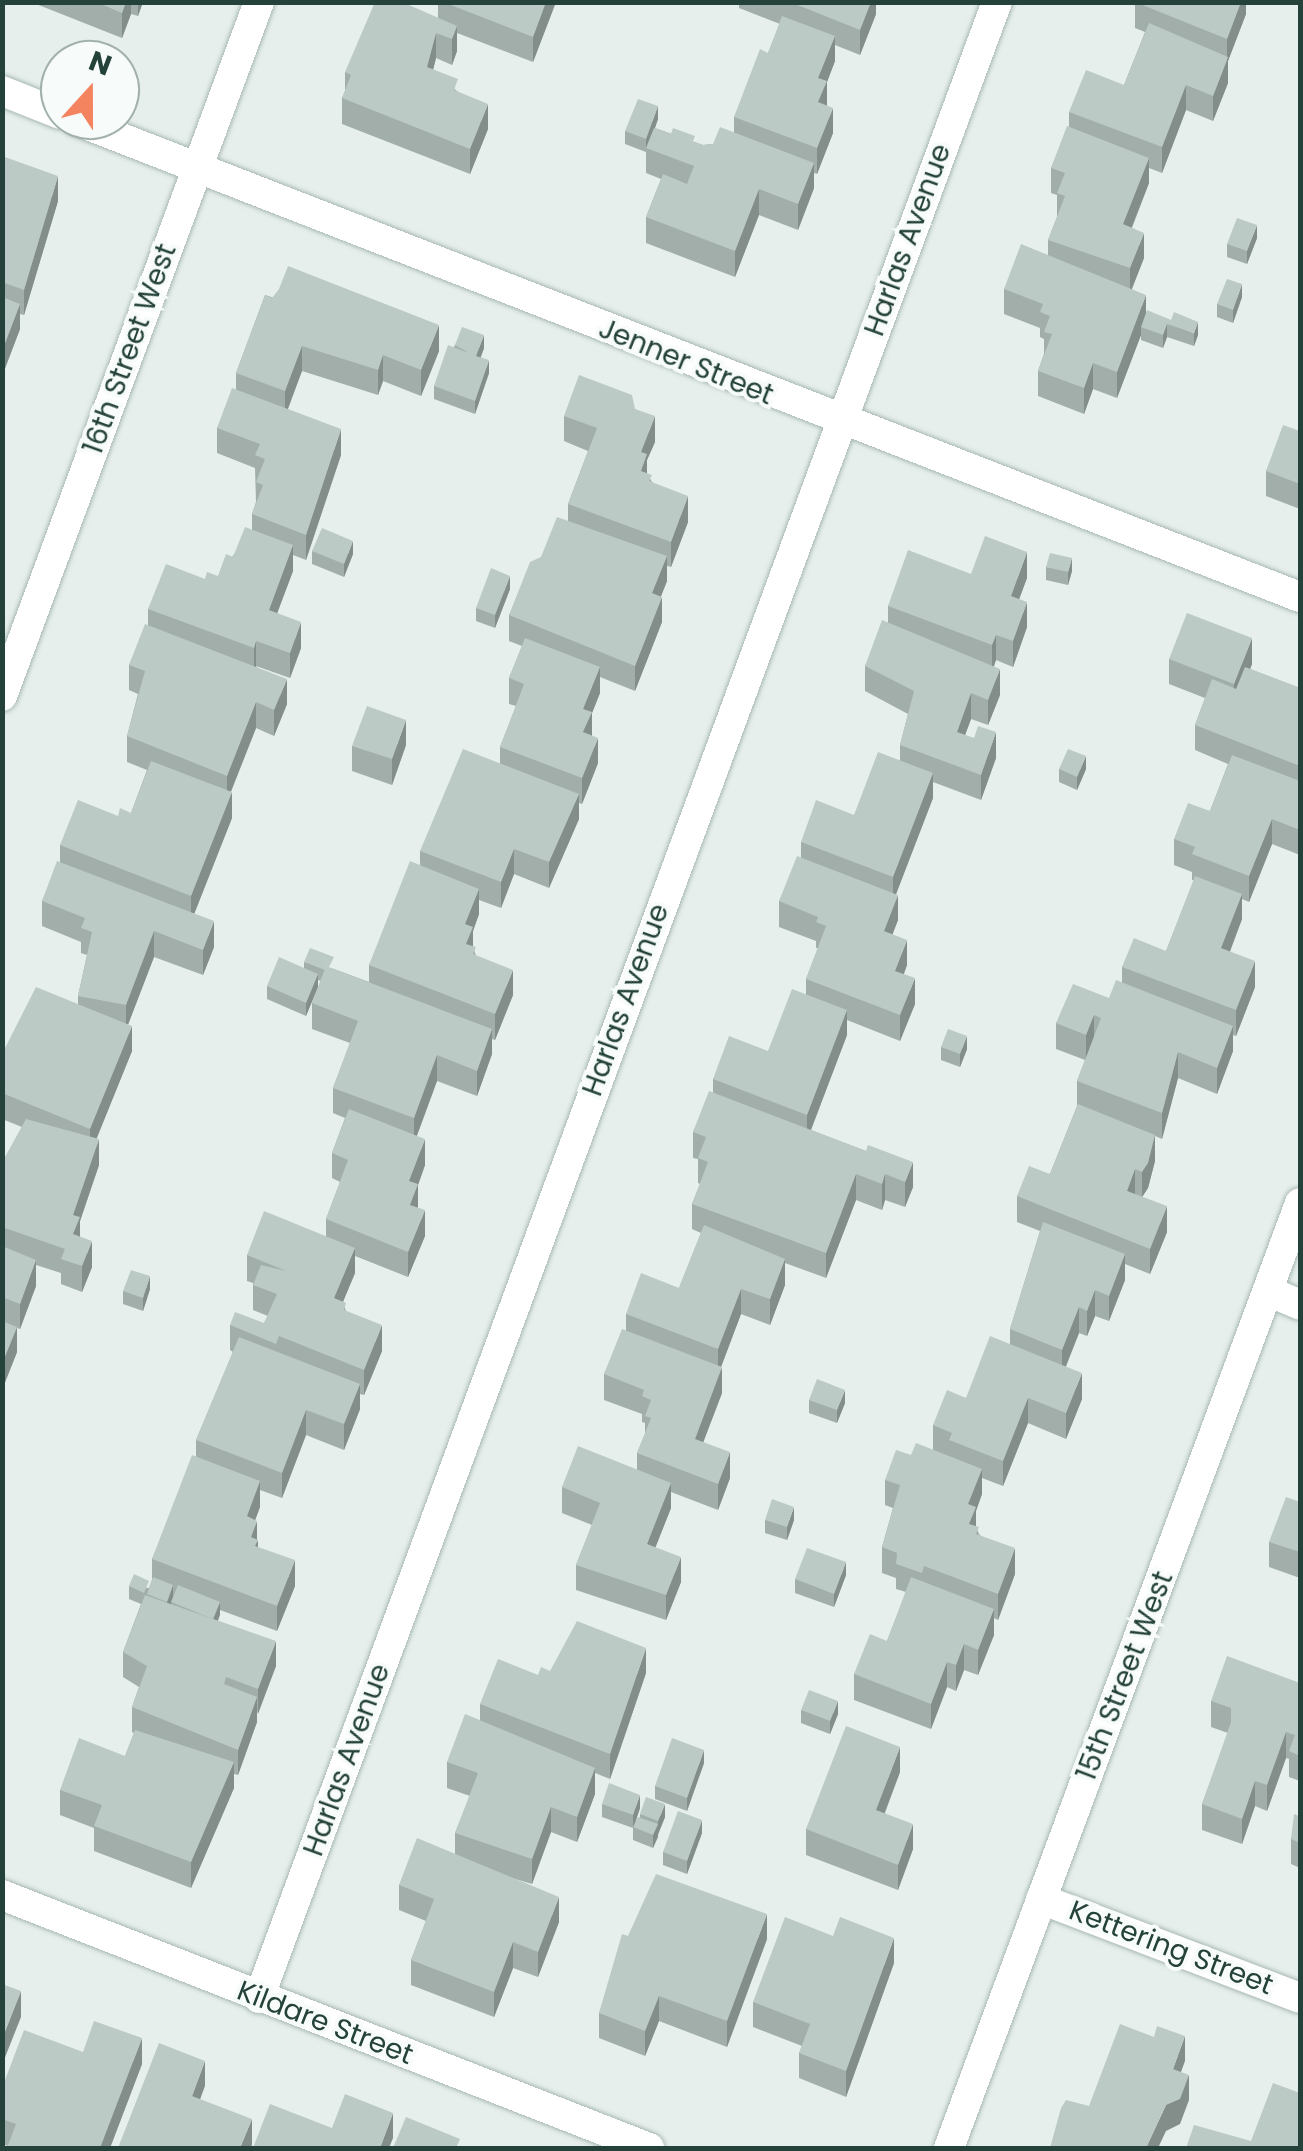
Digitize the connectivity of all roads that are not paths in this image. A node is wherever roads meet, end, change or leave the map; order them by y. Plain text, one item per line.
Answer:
1 (259, 2) edge
2 (997, 2) edge
3 (2, 91) edge
4 (40, 106) edge
5 (126, 140) edge
6 (197, 168) junction
7 (839, 422) junction
8 (1300, 597) edge
9 (2, 696) edge
10 (1300, 1203) edge
11 (1270, 1292) junction
12 (1300, 1305) edge
13 (2, 1895) edge
14 (1042, 1898) junction
15 (259, 1998) junction
16 (1300, 1998) edge
17 (649, 2148) edge
18 (948, 2148) edge

1 - 6 street, 16th Street West
2 - 7 street, Harlas Avenue
3 - 4 street
5 - 6 street, Jenner Street
6 - 7 street, Jenner Street
6 - 9 street, 16th Street West
7 - 8 street, Jenner Street
7 - 15 street, Harlas Avenue
10 - 11 street, 15th Street West
11 - 12 street
11 - 14 street, 15th Street West
13 - 15 street, Kildare Street
14 - 16 street, Kettering Street
14 - 18 street, 15th Street West
15 - 17 street, Kildare Street

